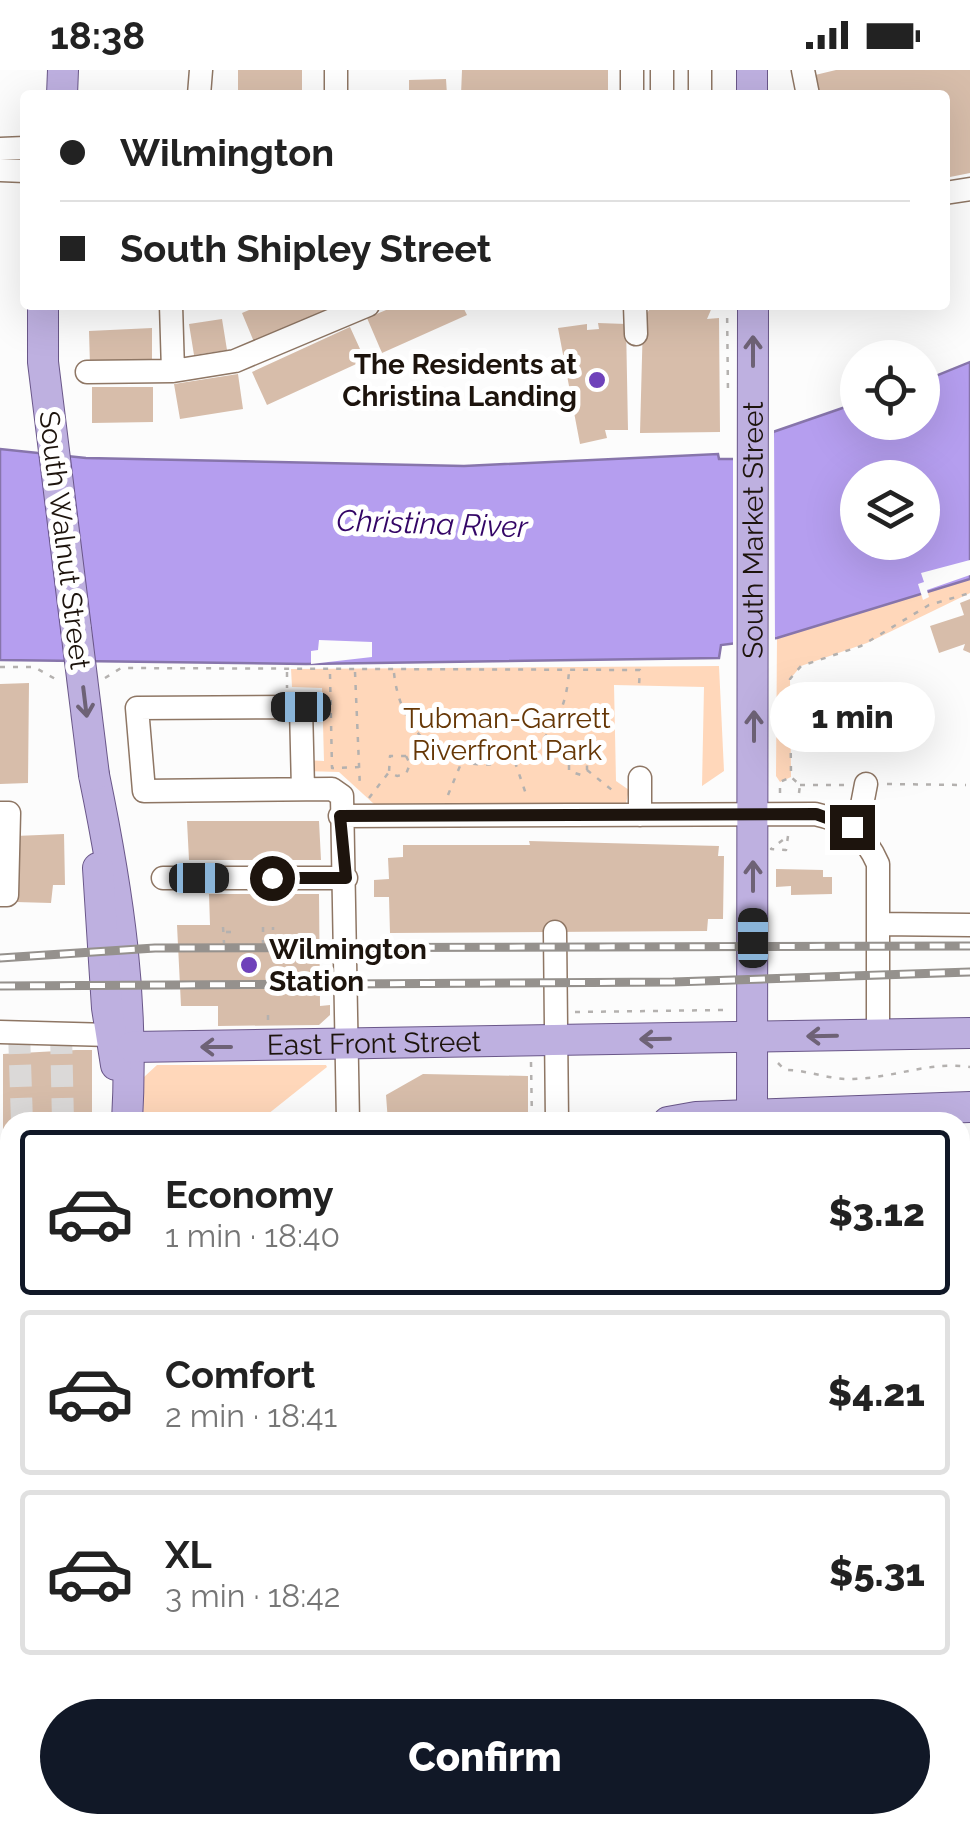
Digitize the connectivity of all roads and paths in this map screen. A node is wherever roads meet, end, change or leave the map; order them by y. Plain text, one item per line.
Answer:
1 (43, 310) edge
2 (170, 310) edge
3 (357, 310) edge
4 (635, 310) edge
5 (727, 310) edge
6 (753, 310) edge
7 (636, 334) dead end
8 (173, 371) junction
9 (87, 372) dead end
10 (744, 397) junction
11 (970, 593) edge
12 (0, 667) edge
13 (569, 670) junction
14 (287, 672) junction
15 (330, 672) junction
16 (355, 672) junction
17 (394, 672) junction
18 (101, 680) dead end
19 (73, 685) dead end
20 (639, 685) dead end
21 (287, 690) dead end
22 (548, 736) junction
23 (424, 740) junction
24 (406, 756) junction
25 (568, 756) junction
26 (515, 761) junction
27 (460, 764) junction
28 (360, 767) junction
29 (389, 772) junction
30 (791, 777) junction
31 (640, 778) dead end
32 (867, 784) junction
33 (966, 784) dead end
34 (800, 785) junction
35 (303, 789) junction
36 (361, 796) dead end
37 (527, 797) dead end
38 (446, 800) dead end
39 (367, 804) dead end
40 (0, 813) edge
41 (754, 814) junction
42 (640, 815) junction
43 (340, 816) junction
44 (852, 827) junction
45 (163, 878) dead end
46 (346, 878) junction
47 (0, 896) edge
48 (879, 924) junction
49 (970, 925) edge
50 (263, 927) dead end
51 (273, 928) dead end
52 (239, 932) dead end
53 (555, 932) dead end
54 (273, 943) dead end
55 (224, 944) dead end
56 (263, 944) dead end
57 (0, 1032) edge
58 (970, 1033) edge
59 (878, 1035) junction
60 (752, 1037) junction
61 (121, 1041) junction
62 (556, 1041) junction
63 (348, 1046) junction
64 (778, 1064) dead end
65 (970, 1068) edge
66 (970, 1107) edge
67 (126, 1112) edge
68 (348, 1112) edge
69 (557, 1112) edge
70 (752, 1112) edge
71 (922, 1112) edge

1 -> 61 main road, South Walnut Street, bridge
2 - 8 street
3 - 8 street
4 - 7 street
5 - 10 path
10 -> 6 main road, South Market Street
8 - 9 street
41 -> 10 main road, South Market Street
11 - 30 path
12 - 19 path
13 - 17 path
13 - 20 path
13 - 22 path
14 - 15 path
14 - 18 path
14 - 21 path
15 - 16 path
15 - 28 path
16 - 17 path
16 - 28 path
17 - 23 path
22 - 25 path
22 - 26 path
23 - 24 path
23 - 27 path
24 - 29 path
24 - 29 path
25 - 25 path
26 - 27 path
26 - 37 path
27 - 38 path
28 - 36 path
29 - 39 path
30 - 34 path
30 - 34 path
31 - 42 street
32 - 33 path
32 - 34 path
32 - 44 street
35 - 35 street
35 - 43 street
40 - 47 street
41 - 42 street
41 - 44 street
60 -> 41 main road, South Market Street
42 - 43 street
43 - 46 street
44 - 48 street
45 - 46 street
46 - 63 street
48 - 49 street
48 - 59 street
50 - 56 path
51 - 54 path
52 - 55 path
53 - 62 street
57 - 61 street, East Front Street
58 - 59 main road, East Front Street
59 -> 60 main road, East Front Street
60 -> 62 main road, East Front Street
60 - 70 main road, South Market Street
63 -> 61 main road, East Front Street
61 - 67 main road, South Walnut Street
62 - 63 main road, East Front Street
62 - 69 street
63 - 68 street
64 - 65 path
66 - 71 main road

